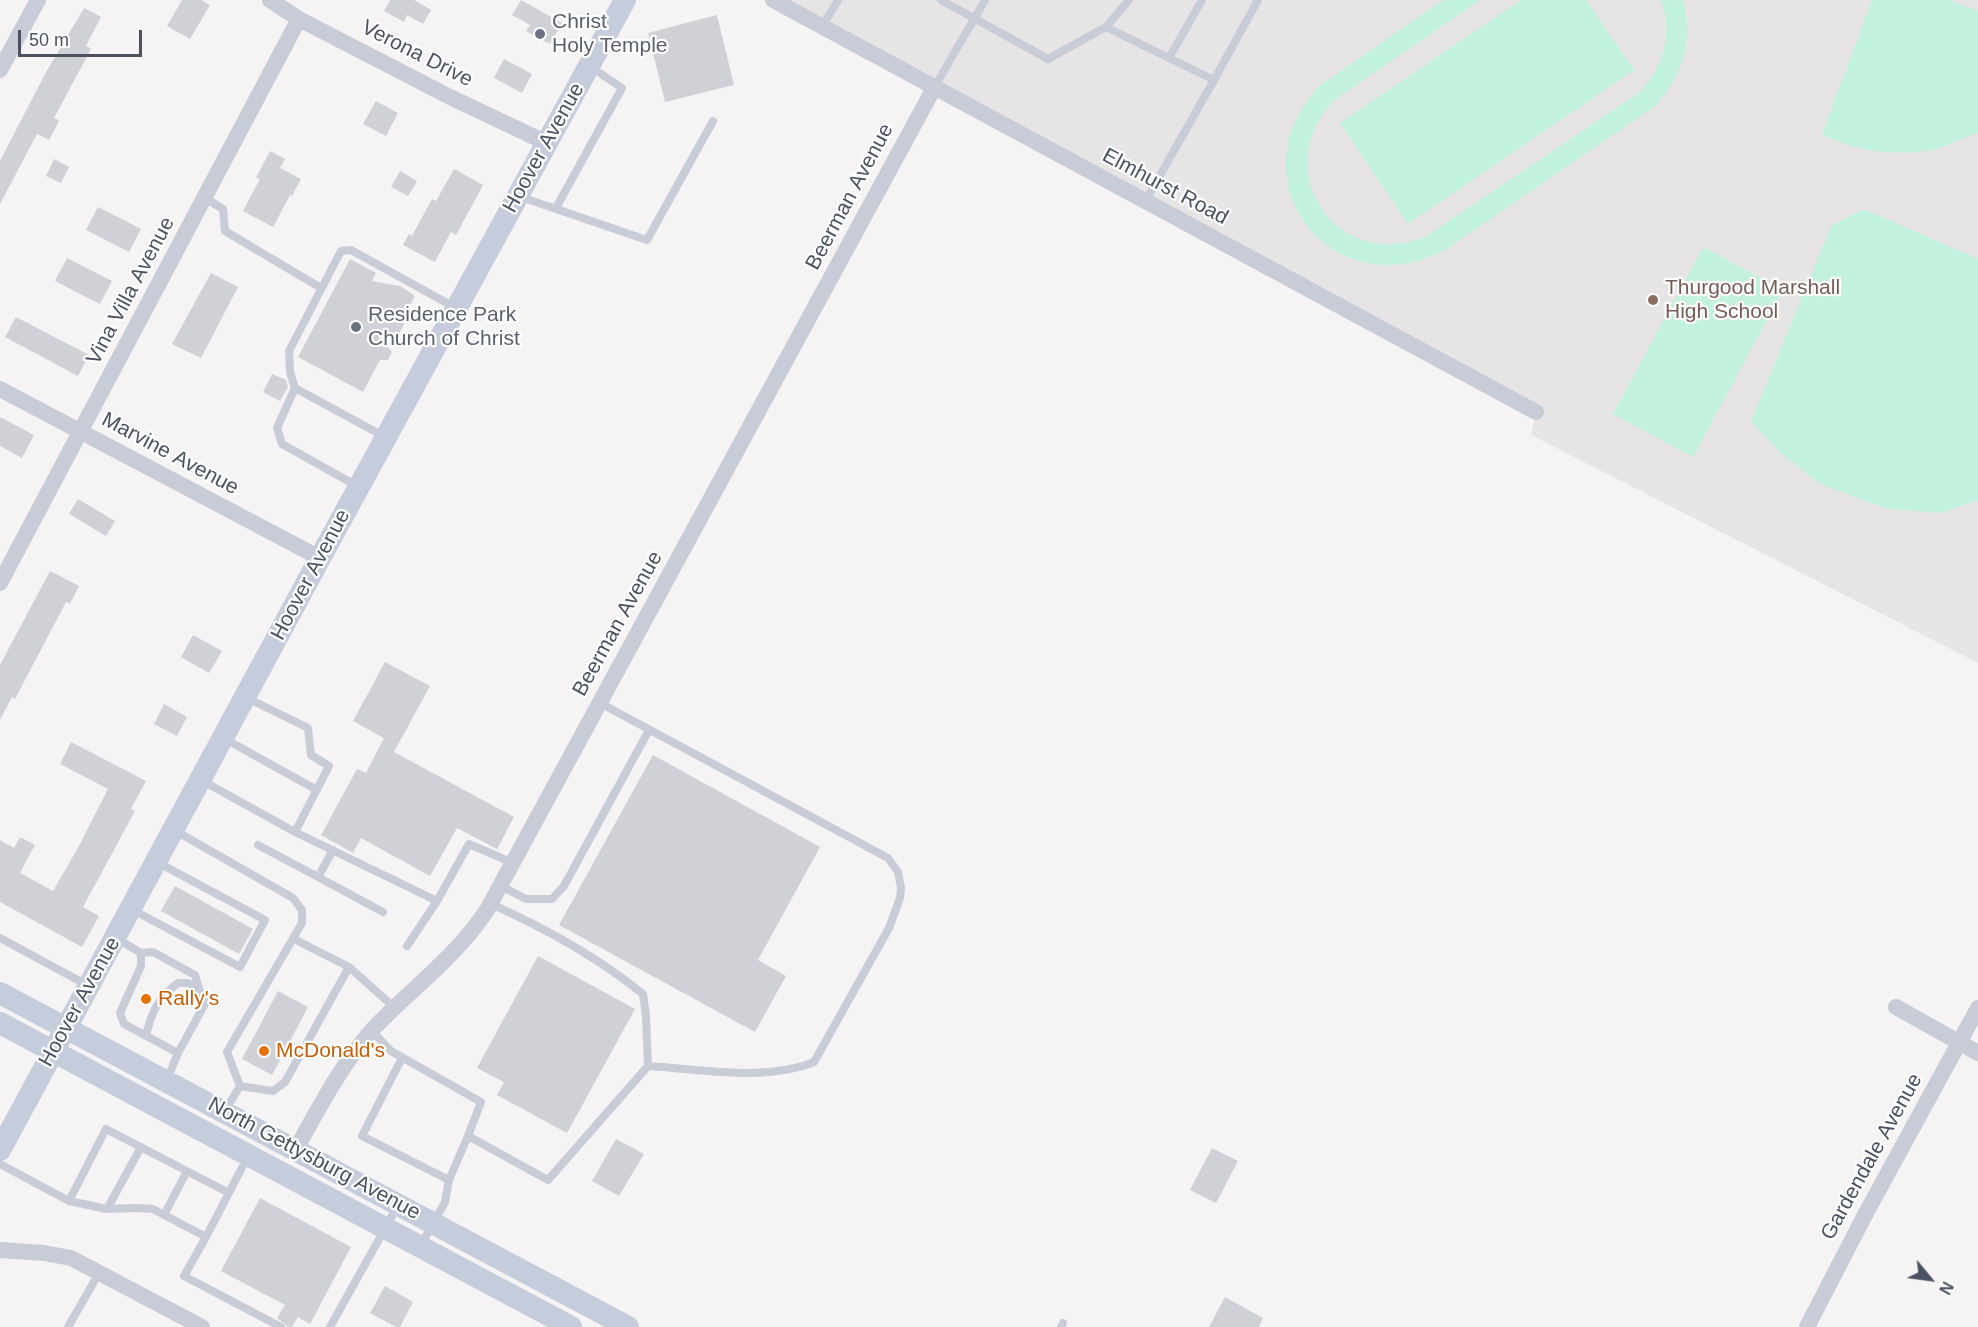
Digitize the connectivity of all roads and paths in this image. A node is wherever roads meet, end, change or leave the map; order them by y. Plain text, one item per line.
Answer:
1 (38, 0) edge
2 (270, 0) edge
3 (625, 0) edge
4 (773, 0) edge
5 (838, 0) edge
6 (941, 0) edge
7 (985, 0) edge
8 (1129, 0) edge
9 (1202, 0) edge
10 (1258, 0) edge
11 (975, 18) junction
12 (299, 19) junction
13 (822, 27) junction
14 (1106, 27) junction
15 (1169, 58) junction
16 (589, 66) junction
17 (0, 70) edge
18 (1215, 80) junction
19 (934, 88) junction
20 (713, 121) dead end
21 (547, 143) junction
22 (518, 196) junction
23 (206, 198) junction
24 (1145, 202) junction
25 (556, 208) junction
26 (321, 288) junction
27 (457, 308) junction
28 (295, 388) junction
29 (0, 389) edge
30 (1536, 412) dead end
31 (81, 433) junction
32 (386, 437) junction
33 (359, 486) junction
34 (320, 558) junction
35 (0, 583) edge
36 (245, 697) junction
37 (600, 703) junction
38 (650, 730) junction
39 (223, 738) junction
40 (201, 780) junction
41 (316, 790) junction
42 (174, 830) junction
43 (295, 832) junction
44 (258, 845) dead end
45 (333, 850) junction
46 (156, 862) junction
47 (513, 863) junction
48 (318, 877) junction
49 (501, 886) junction
50 (437, 901) junction
51 (491, 904) junction
52 (131, 909) junction
53 (382, 912) dead end
54 (0, 938) edge
55 (116, 938) junction
56 (294, 939) junction
57 (407, 946) dead end
58 (141, 953) junction
59 (349, 967) junction
60 (90, 987) junction
61 (199, 989) junction
62 (0, 993) edge
63 (1896, 1007) dead end
64 (395, 1008) junction
65 (1978, 1008) edge
66 (0, 1023) edge
67 (67, 1029) junction
68 (372, 1031) junction
69 (146, 1036) junction
70 (1960, 1043) junction
71 (53, 1052) junction
72 (178, 1053) junction
73 (1978, 1053) edge
74 (402, 1058) junction
75 (648, 1066) junction
76 (166, 1081) junction
77 (240, 1086) junction
78 (225, 1111) junction
79 (468, 1136) junction
80 (141, 1147) junction
81 (296, 1149) junction
82 (0, 1150) edge
83 (249, 1156) junction
84 (0, 1164) edge
85 (187, 1171) junction
86 (449, 1180) junction
87 (229, 1193) junction
88 (69, 1201) junction
89 (398, 1204) junction
90 (107, 1209) junction
91 (164, 1215) junction
92 (433, 1223) junction
93 (384, 1228) junction
94 (206, 1237) junction
95 (420, 1247) junction
96 (0, 1250) edge
97 (99, 1273) junction
98 (588, 1306) junction
99 (68, 1327) edge
100 (202, 1327) edge
101 (281, 1327) edge
102 (330, 1327) edge
103 (573, 1327) edge
104 (628, 1327) edge
105 (1807, 1327) edge

1 - 17 street
2 - 12 street, Verona Drive
3 - 16 main road, Hoover Avenue
4 - 13 street, Elmhurst Road
5 - 13 lane
6 - 11 lane
7 - 11 lane
8 - 14 lane
9 - 15 lane
10 - 18 lane
11 - 14 lane
11 - 19 lane
12 - 21 street, Verona Drive
12 - 23 street, Vina Villa Avenue
13 - 19 street, Elmhurst Road
14 - 15 lane
15 - 18 lane
16 - 21 main road, Hoover Avenue
16 - 25 lane
18 - 24 lane
19 - 24 street, Elmhurst Road
19 - 37 street, Beerman Avenue
20 - 25 lane
21 - 22 main road, Hoover Avenue
22 - 25 lane
22 - 27 main road, Hoover Avenue
23 - 26 lane
23 - 31 street, Vina Villa Avenue
24 - 30 street, Elmhurst Road
26 - 27 lane
26 - 28 lane
27 - 32 main road, Hoover Avenue
28 - 32 lane
28 - 33 lane
29 - 31 street, Marvine Avenue
31 - 34 street, Marvine Avenue
31 - 35 street, Vina Villa Avenue
32 - 33 main road, Hoover Avenue
33 - 34 main road, Hoover Avenue
34 - 36 main road, Hoover Avenue
36 - 39 main road, Hoover Avenue
36 - 41 lane
37 - 38 lane
37 - 47 street, Beerman Avenue
38 - 49 lane
38 - 75 lane
39 - 40 main road, Hoover Avenue
39 - 41 lane
40 - 42 main road, Hoover Avenue
40 - 43 lane
41 - 43 lane
42 - 46 main road, Hoover Avenue
42 - 56 lane
43 - 45 lane
44 - 48 lane
45 - 48 lane
45 - 50 lane
46 - 52 main road, Hoover Avenue
46 - 52 lane
47 - 49 street, Beerman Avenue
47 - 50 lane
48 - 53 lane
49 - 51 street, Beerman Avenue
50 - 57 lane
51 - 64 street, Beerman Avenue
51 - 75 lane
52 - 55 main road, Hoover Avenue
54 - 60 lane
55 - 58 lane
55 - 60 main road, Hoover Avenue
56 - 59 lane
56 - 77 lane
58 - 61 lane
58 - 69 lane
59 - 64 lane
59 - 77 lane
60 - 67 main road, Hoover Avenue
61 - 69 lane
61 - 72 lane
62 - 67 main road, North Gettysburg Avenue
63 - 70 street
64 - 68 street, Beerman Avenue
65 - 70 street, Gardendale Avenue
66 - 71 main road, North Gettysburg Avenue
67 - 71 main road, Hoover Avenue
67 - 76 main road, North Gettysburg Avenue
68 - 74 lane
68 - 81 street, Beerman Avenue
69 - 72 lane
70 - 73 street
70 - 105 street, Gardendale Avenue
71 - 82 main road, Hoover Avenue
71 - 83 main road, North Gettysburg Avenue
72 - 76 lane
74 - 79 lane
74 - 86 lane
75 - 79 lane
76 - 78 main road, North Gettysburg Avenue
77 - 78 lane
78 - 81 main road, North Gettysburg Avenue
79 - 86 lane
80 - 85 lane
80 - 88 lane
80 - 90 lane
81 - 89 main road, North Gettysburg Avenue
83 - 87 lane
83 - 93 main road, North Gettysburg Avenue
84 - 88 lane
85 - 87 lane
85 - 91 lane
86 - 92 lane
87 - 94 lane
88 - 90 lane
89 - 92 main road, North Gettysburg Avenue
89 - 93 lane
90 - 91 lane
91 - 94 lane
92 - 95 lane
92 - 98 main road, North Gettysburg Avenue
93 - 95 main road, North Gettysburg Avenue
93 - 102 lane
94 - 101 lane
95 - 103 main road, North Gettysburg Avenue
96 - 97 street
97 - 99 lane
97 - 100 street
98 - 103 street
98 - 104 main road, North Gettysburg Avenue

